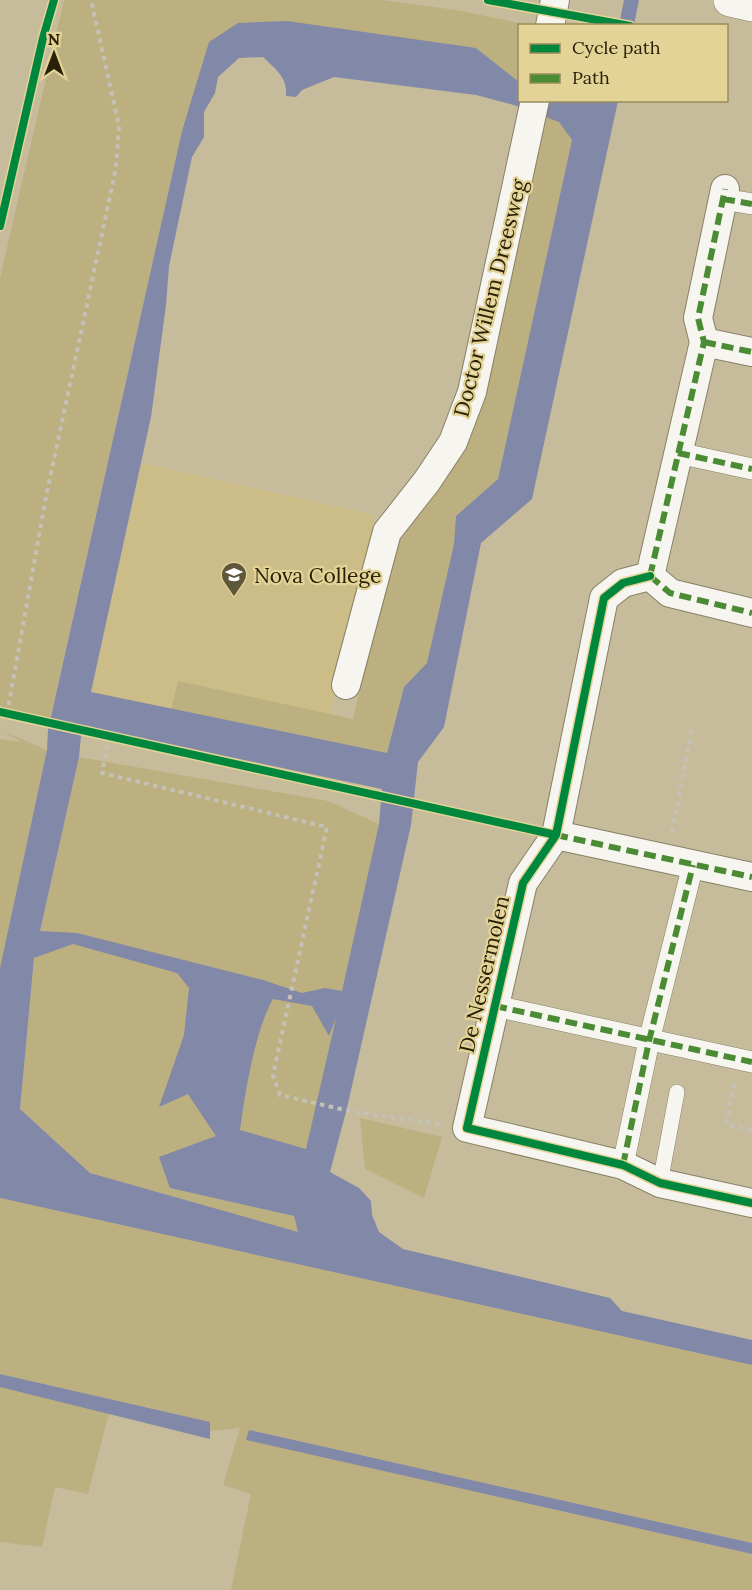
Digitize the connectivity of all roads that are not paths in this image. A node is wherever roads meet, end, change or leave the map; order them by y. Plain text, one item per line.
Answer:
1 (555, 0) edge
2 (730, 0) edge
3 (752, 5) edge
4 (550, 24) edge
5 (533, 111) edge
6 (724, 194) joint
7 (752, 204) edge
8 (704, 342) junction
9 (752, 352) edge
10 (678, 453) junction
11 (752, 469) edge
12 (650, 576) junction
13 (752, 613) edge
14 (346, 685) dead end
15 (556, 835) junction
16 (680, 862) junction
17 (752, 878) edge
18 (495, 1006) junction
19 (649, 1041) junction
20 (746, 1061) edge
21 (677, 1092) dead end
22 (623, 1165) junction
23 (660, 1183) junction
24 (752, 1203) edge

1 - 4 street
2 - 3 street
5 - 14 street, Doctor Willem Dreesweg
6 - 7 street
6 - 8 street
8 - 9 street
8 - 10 street
10 - 11 street
10 - 12 street
12 - 13 street
12 - 15 street, De Nessermolen
15 - 16 street
15 - 18 street, De Nessermolen
16 - 17 street
16 - 19 street
18 - 19 street
18 - 22 street, De Nessermolen
19 - 20 street
19 - 22 street
21 - 23 lane
22 - 23 street
23 - 24 street

